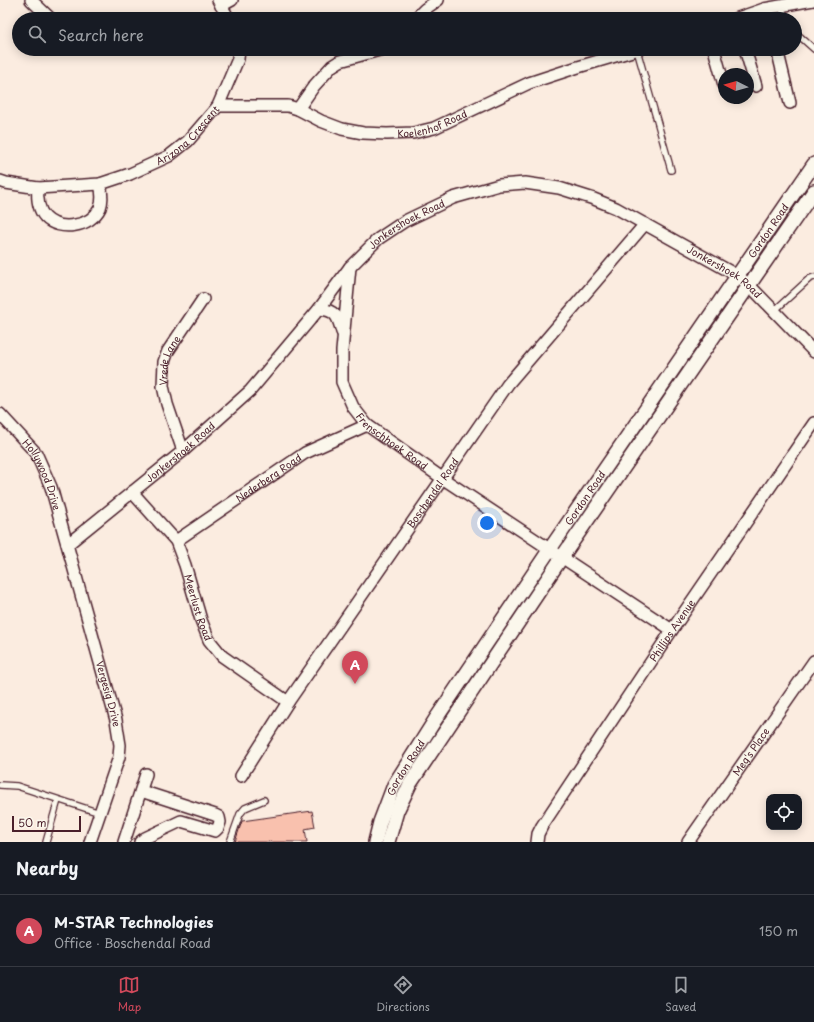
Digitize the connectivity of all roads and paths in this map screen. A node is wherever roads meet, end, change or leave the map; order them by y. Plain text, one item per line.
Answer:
1 (31, 0) edge
2 (232, 0) edge
3 (438, 0) edge
4 (813, 0) edge
5 (220, 3) edge
6 (780, 6) junction
7 (44, 12) edge
8 (225, 12) edge
9 (422, 12) edge
10 (769, 12) edge
11 (783, 12) edge
12 (802, 38) edge
13 (814, 49) edge
14 (238, 56) edge
15 (358, 56) edge
16 (615, 56) edge
17 (640, 56) edge
18 (716, 56) edge
19 (747, 56) edge
20 (779, 56) edge
21 (719, 68) edge
22 (756, 86) dead end
23 (790, 103) dead end
24 (218, 106) junction
25 (298, 109) junction
26 (814, 164) edge
27 (671, 170) dead end
28 (0, 181) edge
29 (100, 184) junction
30 (38, 188) junction
31 (814, 191) edge
32 (645, 224) junction
33 (350, 267) junction
34 (738, 276) junction
35 (814, 277) edge
36 (750, 286) junction
37 (203, 299) dead end
38 (319, 309) junction
39 (774, 311) junction
40 (343, 340) junction
41 (814, 352) edge
42 (0, 414) edge
43 (367, 425) junction
44 (812, 429) edge
45 (183, 451) junction
46 (442, 478) junction
47 (132, 492) junction
48 (176, 541) junction
49 (68, 544) junction
50 (550, 549) junction
51 (562, 557) junction
52 (672, 630) junction
53 (814, 661) edge
54 (288, 702) junction
55 (146, 774) dead end
56 (241, 776) dead end
57 (0, 785) edge
58 (140, 791) junction
59 (58, 800) junction
60 (264, 800) dead end
61 (391, 809) junction
62 (100, 813) junction
63 (46, 842) edge
64 (90, 842) edge
65 (124, 842) edge
66 (140, 842) edge
67 (230, 842) edge
68 (375, 842) edge
69 (388, 842) edge
70 (537, 842) edge
71 (688, 842) edge

1 - 7 street
2 - 5 street
3 - 9 street
4 - 6 street
5 - 8 street
6 - 10 street
6 - 11 lane
12 - 13 lane
14 - 24 street, Arizona Crescent
15 - 25 street
16 - 25 street, Koelenhof Road
17 - 27 lane
18 - 21 street
19 - 22 street
20 - 23 street
24 - 25 street, Koelenhof Road
24 - 29 street, Arizona Crescent
26 - 34 street, Gordon Road
28 - 30 street, Arizona Crescent
29 - 30 street, Arizona Crescent
29 - 30 street
31 - 36 street, Gordon Road
32 - 33 street, Jonkershoek Road
32 - 34 street, Jonkershoek Road
32 - 46 street, Boschendal Road
33 - 38 street, Jonkershoek Road
33 - 40 street, Frenschhoek Road
34 - 36 street, Jonkershoek Road
34 - 50 street, Gordon Road
35 - 39 lane
36 - 39 street, Jonkershoek Road
36 - 51 street, Gordon Road
37 - 45 street, Vrede Lane
38 - 40 street
38 - 45 street, Jonkershoek Road
39 - 41 street, Jonkershoek Road
40 - 43 street, Frenschhoek Road
42 - 49 street, Hollywood Drive
43 - 46 street, Frenschhoek Road
43 - 48 street, Nederberg Road
44 - 52 street, Phillips Avenue
45 - 47 street, Jonkershoek Road
46 - 50 street, Frenschhoek Road
46 - 54 street, Boschendal Road
47 - 48 street, Meerlust Road
47 - 49 street, Jonkershoek Road
48 - 54 street, Meerlust Road
49 - 62 street, Vergesig Drive
50 - 51 street, Frenschhoek Road
50 - 61 street, Gordon Road
51 - 52 street, Frenschhoek Road
51 - 61 street, Gordon Road
52 - 70 street, Phillips Avenue
53 - 71 street, Meg's Place
54 - 56 street, Boschendal Road
55 - 58 street
57 - 59 lane
58 - 65 street
58 - 66 street
59 - 62 lane
59 - 63 lane
60 - 67 lane
61 - 68 street, Gordon Road
61 - 69 street, Gordon Road
62 - 64 street, Vergesig Drive

